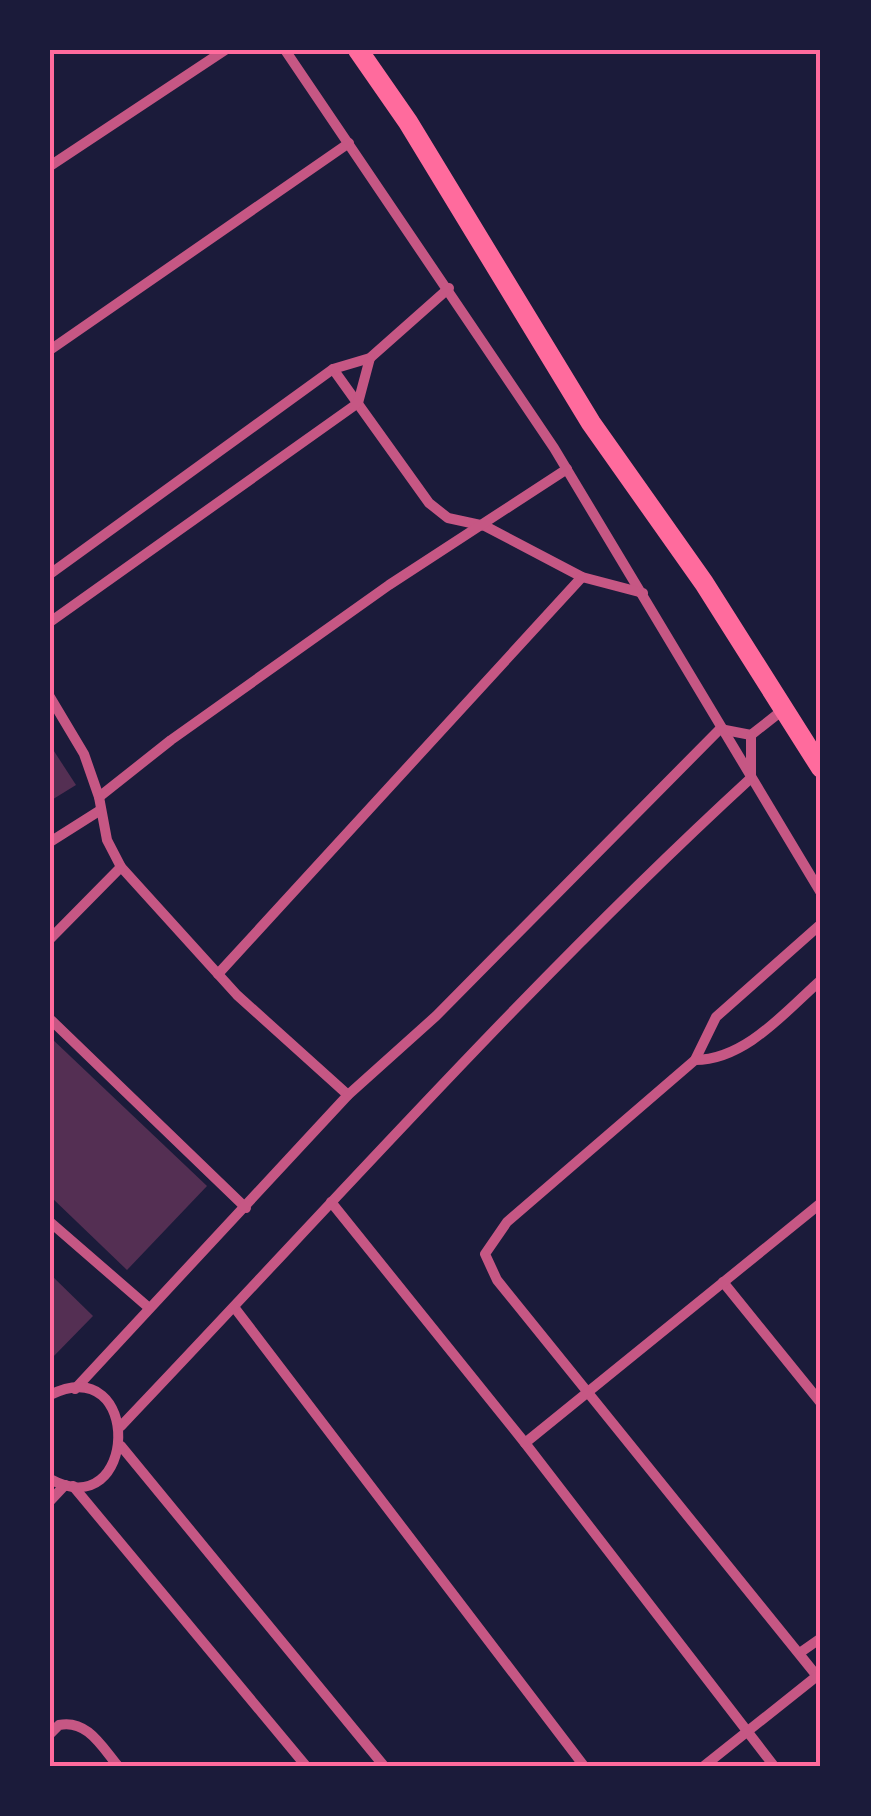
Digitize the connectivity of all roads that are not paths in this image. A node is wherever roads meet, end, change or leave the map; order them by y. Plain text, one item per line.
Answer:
1 (225, 50) edge
2 (285, 50) edge
3 (358, 50) edge
4 (349, 144) junction
5 (50, 166) edge
6 (450, 288) junction
7 (50, 350) edge
8 (370, 358) junction
9 (333, 370) junction
10 (358, 403) junction
11 (567, 469) junction
12 (486, 526) junction
13 (50, 574) edge
14 (582, 577) junction
15 (643, 594) junction
16 (50, 622) edge
17 (50, 697) edge
18 (784, 709) junction
19 (720, 729) junction
20 (751, 735) junction
21 (821, 768) edge
22 (751, 778) junction
23 (99, 798) junction
24 (98, 811) junction
25 (50, 842) edge
26 (121, 867) junction
27 (821, 894) edge
28 (821, 924) edge
29 (50, 938) edge
30 (218, 974) junction
31 (821, 980) edge
32 (50, 1019) edge
33 (695, 1060) junction
34 (348, 1096) junction
35 (331, 1202) junction
36 (821, 1203) edge
37 (246, 1208) junction
38 (50, 1222) edge
39 (723, 1282) junction
40 (148, 1307) junction
41 (234, 1307) junction
42 (74, 1389) junction
43 (590, 1390) junction
44 (50, 1396) edge
45 (821, 1403) edge
46 (120, 1426) junction
47 (526, 1443) junction
48 (121, 1446) junction
49 (50, 1479) edge
50 (69, 1486) junction
51 (50, 1501) edge
52 (821, 1638) edge
53 (802, 1652) junction
54 (819, 1679) edge
55 (746, 1731) junction
56 (50, 1734) edge
57 (118, 1766) edge
58 (306, 1766) edge
59 (384, 1766) edge
60 (584, 1766) edge
61 (704, 1766) edge
62 (774, 1766) edge

1 - 5 street
2 - 4 street
3 - 18 main road
4 - 6 street
4 - 7 street
6 - 8 street
6 - 11 street
8 - 9 street
8 - 10 street
9 - 10 street
9 - 13 street
10 - 12 street
10 - 16 street
11 - 12 street
11 - 15 street
12 - 14 street
12 - 23 street
14 - 15 street
14 - 30 street
15 - 19 street
17 - 23 street
18 - 20 street
18 - 21 main road
19 - 20 street
19 - 22 street
19 - 34 street
20 - 22 street
22 - 27 street
22 - 35 street
23 - 24 street
24 - 25 street
24 - 26 street
26 - 29 street
26 - 30 street
28 - 33 street
30 - 34 street
31 - 33 street
32 - 37 street
33 - 43 street
34 - 37 street
35 - 41 street
35 - 47 street
36 - 39 street
37 - 40 street
38 - 40 street
39 - 43 street
39 - 45 street
40 - 42 street
41 - 46 street
41 - 60 street
42 - 44 street
42 - 46 street
43 - 47 street
43 - 53 street
46 - 48 street
47 - 55 street
48 - 50 street
48 - 59 street
49 - 50 street
50 - 51 street
50 - 58 street
52 - 53 street
53 - 54 street
54 - 55 street
55 - 61 street
55 - 62 street
56 - 57 street

